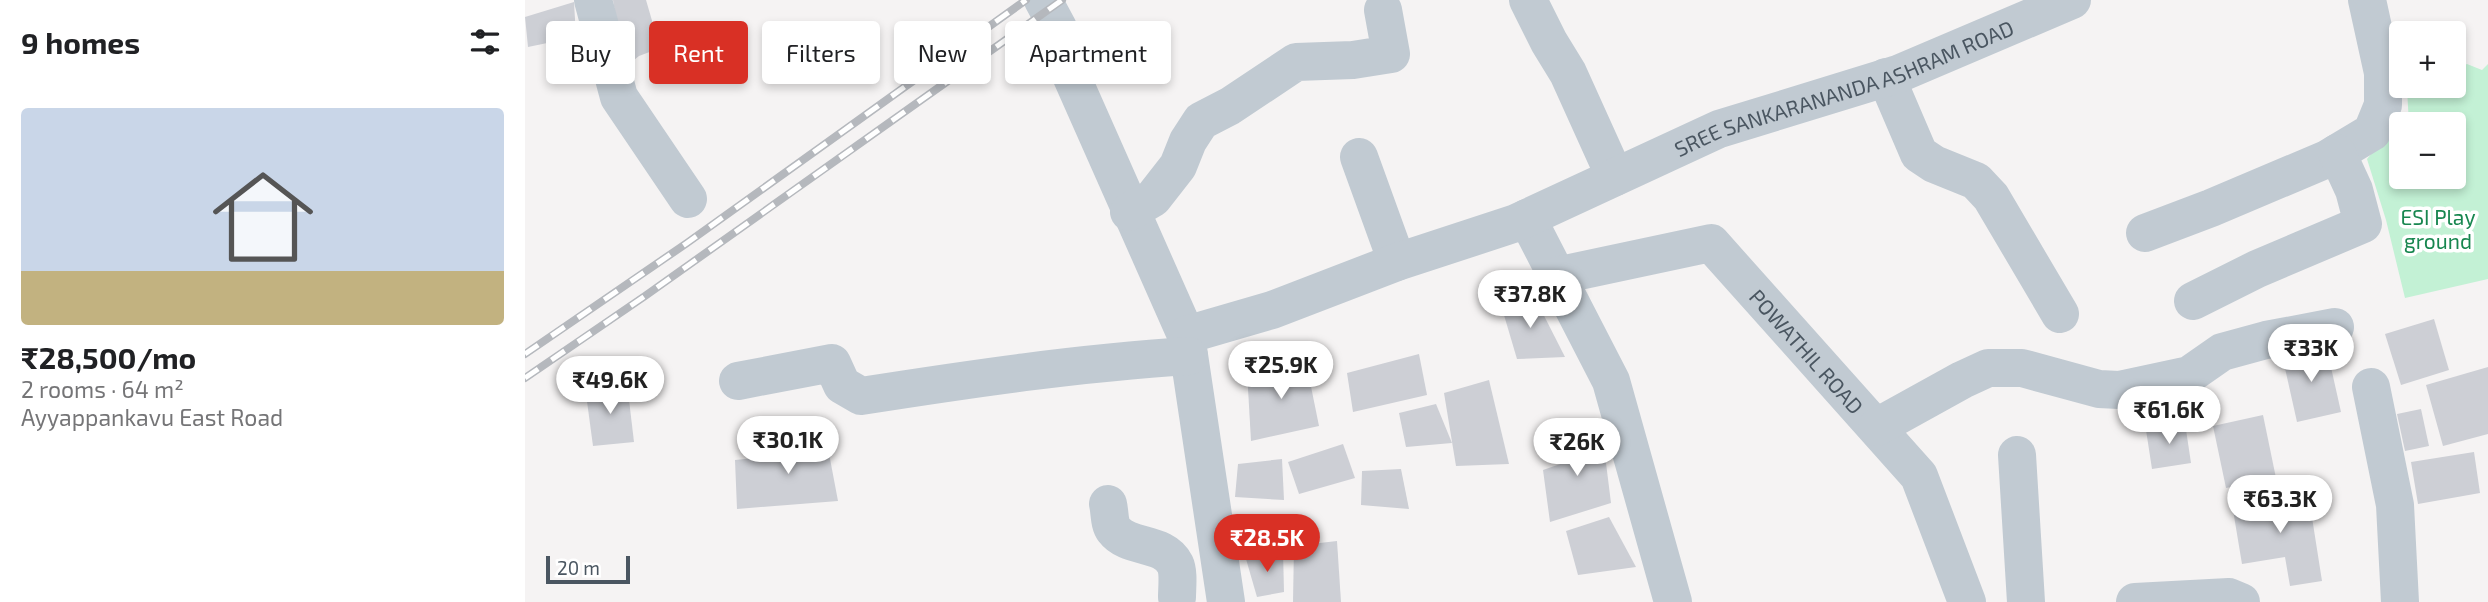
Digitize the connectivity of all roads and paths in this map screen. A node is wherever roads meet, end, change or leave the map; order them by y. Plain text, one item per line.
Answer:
1 (593, 0) edge
2 (1043, 0) edge
3 (1528, 0) edge
4 (2072, 0) edge
5 (2367, 0) edge
6 (1383, 10) dead end
7 (1886, 77) junction
8 (2337, 153) junction
9 (1359, 157) dead end
10 (1615, 177) junction
11 (688, 199) dead end
12 (1129, 212) junction
13 (1527, 218) junction
14 (2145, 233) dead end
15 (1397, 262) junction
16 (1556, 276) junction
17 (2193, 301) dead end
18 (2060, 314) dead end
19 (2335, 327) dead end
20 (1187, 345) junction
21 (738, 381) dead end
22 (2371, 387) dead end
23 (1877, 427) junction
24 (2017, 455) dead end
25 (1108, 504) dead end
26 (1164, 599) edge
27 (1226, 600) edge
28 (1672, 602) edge
29 (1967, 602) edge
30 (2026, 602) edge
31 (2135, 602) edge
32 (2241, 602) edge
33 (2400, 602) edge

1 - 11 street
2 - 12 street
3 - 10 street
4 - 7 street, SREE SANKARANANDA ASHRAM ROAD
5 - 8 street
6 - 12 street
7 - 10 street, SREE SANKARANANDA ASHRAM ROAD
7 - 18 street
8 - 14 street
8 - 17 street
9 - 15 street
10 - 13 street, SREE SANKARANANDA ASHRAM ROAD
12 - 20 street
13 - 15 street, SREE SANKARANANDA ASHRAM ROAD
13 - 16 street
15 - 20 street, SREE SANKARANANDA ASHRAM ROAD
16 - 23 street, POWATHIL ROAD
16 - 28 street
19 - 23 street
20 - 21 street, SREE SANKARANANDA ASHRAM ROAD
20 - 27 street
22 - 33 street
23 - 29 street, POWATHIL ROAD
24 - 30 street
25 - 26 street
26 - 27 street
31 - 32 street

